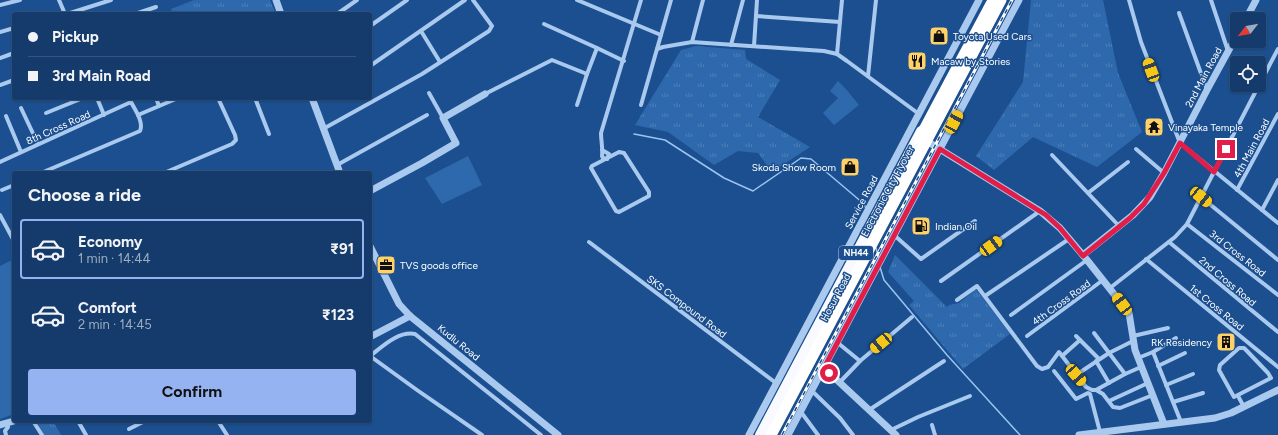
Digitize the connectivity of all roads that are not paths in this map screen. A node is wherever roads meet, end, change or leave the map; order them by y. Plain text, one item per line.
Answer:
1 (20, 0) edge
2 (59, 0) edge
3 (112, 0) edge
4 (276, 0) edge
5 (357, 0) edge
6 (407, 0) edge
7 (465, 0) edge
8 (473, 0) edge
9 (577, 0) edge
10 (641, 0) edge
11 (671, 0) edge
12 (703, 0) edge
13 (743, 0) edge
14 (757, 0) edge
15 (842, 0) edge
16 (876, 0) edge
17 (979, 0) edge
18 (991, 0) edge
19 (1001, 0) edge
20 (1006, 0) edge
21 (1019, 0) edge
22 (1129, 0) edge
23 (1211, 0) edge
24 (1256, 0) edge
25 (0, 5) edge
26 (156, 7) dead end
27 (65, 12) edge
28 (73, 12) edge
29 (141, 12) edge
30 (280, 12) edge
31 (340, 12) edge
32 (1250, 12) edge
33 (1179, 14) dead end
34 (756, 16) junction
35 (840, 22) junction
36 (634, 23) junction
37 (544, 24) dead end
38 (372, 25) edge
39 (12, 29) edge
40 (0, 32) edge
41 (421, 32) junction
42 (661, 35) junction
43 (692, 42) junction
44 (731, 45) junction
45 (754, 46) junction
46 (1230, 47) edge
47 (597, 48) junction
48 (1278, 48) edge
49 (657, 49) junction
50 (1228, 51) junction
51 (12, 54) edge
52 (836, 54) junction
53 (0, 58) edge
54 (624, 61) junction
55 (440, 62) junction
56 (372, 65) edge
57 (1266, 71) edge
58 (587, 74) junction
59 (868, 76) junction
60 (12, 81) edge
61 (0, 85) edge
62 (1207, 90) junction
63 (1255, 92) edge
64 (429, 93) dead end
65 (485, 94) joint
66 (78, 100) edge
67 (98, 100) edge
68 (157, 100) edge
69 (173, 100) edge
70 (219, 100) edge
71 (256, 100) edge
72 (314, 100) edge
73 (577, 105) dead end
74 (641, 105) dead end
75 (159, 106) junction
76 (21, 108) dead end
77 (46, 112) dead end
78 (919, 114) junction
79 (1278, 114) edge
80 (104, 115) junction
81 (138, 115) junction
82 (428, 115) dead end
83 (6, 116) dead end
84 (443, 118) junction
85 (324, 129) junction
86 (269, 134) dead end
87 (930, 143) junction
88 (1180, 143) junction
89 (38, 144) junction
90 (940, 149) junction
91 (1136, 149) dead end
92 (21, 152) junction
93 (1052, 155) dead end
94 (607, 159) junction
95 (0, 162) edge
96 (1128, 162) dead end
97 (337, 165) junction
98 (47, 171) edge
99 (169, 171) edge
100 (339, 171) edge
101 (1214, 172) junction
102 (1164, 173) junction
103 (1278, 180) edge
104 (12, 185) edge
105 (2, 190) dead end
106 (372, 190) edge
107 (1237, 190) junction
108 (1088, 193) junction
109 (1201, 197) junction
110 (1262, 210) junction
111 (1040, 211) junction
112 (0, 215) edge
113 (975, 221) dead end
114 (1278, 223) edge
115 (1187, 224) junction
116 (1119, 226) junction
117 (894, 235) junction
118 (12, 237) edge
119 (1069, 239) junction
120 (588, 242) dead end
121 (1169, 242) junction
122 (372, 250) edge
123 (1085, 258) junction
124 (1146, 259) junction
125 (1278, 260) edge
126 (1103, 280) junction
127 (941, 282) dead end
128 (1110, 288) junction
129 (1278, 295) edge
130 (985, 296) junction
131 (957, 300) dead end
132 (1011, 314) dead end
133 (410, 316) junction
134 (912, 317) dead end
135 (1168, 328) dead end
136 (1278, 332) edge
137 (1094, 333) dead end
138 (372, 336) edge
139 (1027, 336) dead end
140 (1076, 336) dead end
141 (1133, 338) junction
142 (1176, 338) dead end
143 (1080, 340) junction
144 (838, 343) junction
145 (1255, 348) junction
146 (1153, 352) junction
147 (1109, 353) junction
148 (1185, 353) dead end
149 (1251, 354) junction
150 (372, 355) edge
151 (1062, 356) junction
152 (372, 357) edge
153 (1138, 358) junction
154 (1098, 360) junction
155 (860, 361) junction
156 (944, 361) dead end
157 (1158, 366) junction
158 (1142, 367) junction
159 (1278, 367) edge
160 (824, 368) junction
161 (1054, 371) dead end
162 (1125, 374) junction
163 (1193, 374) dead end
164 (1076, 375) junction
165 (840, 382) junction
166 (1148, 382) junction
167 (776, 383) junction
168 (1109, 383) junction
169 (1166, 384) junction
170 (1096, 390) junction
171 (1278, 390) edge
172 (812, 391) junction
173 (1203, 393) dead end
174 (1154, 395) junction
175 (970, 396) dead end
176 (1238, 396) junction
177 (1109, 401) junction
178 (1173, 402) junction
179 (1244, 407) junction
180 (869, 410) junction
181 (801, 412) junction
182 (1181, 422) junction
183 (34, 423) edge
184 (79, 423) edge
185 (141, 423) edge
186 (219, 423) edge
187 (3, 424) edge
188 (1164, 424) junction
189 (932, 425) dead end
190 (762, 426) edge
191 (129, 429) dead end
192 (1100, 432) junction
193 (893, 433) edge
194 (6, 435) edge
195 (42, 435) edge
196 (86, 435) edge
197 (227, 435) edge
198 (482, 435) edge
199 (541, 435) edge
200 (558, 435) edge
201 (749, 435) edge
202 (760, 435) edge
203 (771, 435) edge
204 (775, 435) edge
205 (788, 435) edge
206 (818, 435) edge
207 (853, 435) edge
208 (935, 435) edge
209 (1079, 435) edge

1 - 25 street
2 - 27 street
3 - 28 street
4 - 30 street
5 - 31 street
6 - 38 street
7 - 41 street
8 - 55 street
9 - 36 street
10 - 36 street
11 - 42 street
12 - 43 street
13 - 44 street
14 - 34 street
15 - 35 street
16 - 59 street
17 - 78 street, Service Road
18 - 190 highway, Electronic City Flyover
19 - 203 highway, Electronic City Flyover
20 - 87 highway, Hosur Road / NH44
21 - 90 street
22 - 88 street
23 - 50 street
24 - 32 street
26 - 29 street
33 - 62 street
34 - 35 street
34 - 45 street
35 - 52 street
36 - 42 street
36 - 54 street
37 - 47 street
39 - 40 street
41 - 55 street
41 - 56 street
42 - 49 street
43 - 44 street
43 - 49 street
44 - 45 street
45 - 52 street
46 - 50 street, 2nd Main Road
47 - 54 street
47 - 58 street
48 - 57 street
49 - 74 street
50 - 62 street, 2nd Main Road
51 - 53 street
52 - 59 street
54 - 94 street
55 - 85 street
58 - 65 street
58 - 73 street
59 - 78 street
60 - 61 street
62 - 88 street, 2nd Main Road
63 - 101 street
64 - 84 street
65 - 84 street
66 - 77 street
67 - 80 street
68 - 75 street
69 - 75 street
70 - 99 street
71 - 86 street
72 - 85 street
75 - 81 street
76 - 89 street
78 - 167 street, Service Road
79 - 107 street, 4th Main Road
80 - 81 street, 8th Cross Road
80 - 89 street, 8th Cross Road
81 - 98 street
82 - 97 street
83 - 92 street
84 - 106 street
85 - 97 street
87 - 90 street
87 - 204 highway, Hosur Road / NH44
88 - 101 street
88 - 102 street, 2nd Main Road
89 - 92 street, 8th Cross Road
90 - 111 street
90 - 117 street
91 - 102 street
92 - 95 street, 8th Cross Road
93 - 108 street
94 - 94 street
96 - 108 street
97 - 100 street
101 - 107 street
101 - 109 street
102 - 116 street, 2nd Main Road
103 - 110 street
104 - 105 street
107 - 110 street
108 - 116 street
109 - 115 street
109 - 125 street
110 - 114 street
111 - 119 street
111 - 127 street
112 - 118 street
113 - 117 street
115 - 121 street
115 - 129 street, 3rd Cross Road
116 - 123 street, 2nd Main Road
117 - 144 street
119 - 123 street
119 - 130 street
120 - 167 street, SKS Compound Road
121 - 124 street
121 - 136 street, 2nd Cross Road
122 - 133 street, Kudlu Road
123 - 126 street
123 - 132 street
124 - 128 street
124 - 145 street, 1st Cross Road
126 - 128 street
126 - 139 street, 4th Cross Road
128 - 141 street
130 - 131 street
130 - 151 street
133 - 138 street
133 - 200 street, Kudlu Road
134 - 155 street
135 - 141 street
137 - 147 street
140 - 143 street
141 - 147 street
141 - 153 street
142 - 146 street
143 - 151 street
143 - 154 street
144 - 155 street
144 - 160 street
145 - 149 street
145 - 159 street, 1st Cross Road
146 - 153 street
146 - 157 street
147 - 154 street
147 - 162 street
148 - 157 street
149 - 176 street
149 - 176 street
150 - 199 street
151 - 164 street
152 - 198 street
153 - 158 street
154 - 164 street
154 - 168 street
155 - 165 street
156 - 180 street
157 - 169 street
158 - 162 street
158 - 166 street
160 - 165 street
160 - 172 street
161 - 192 street
162 - 168 street
163 - 169 street
164 - 170 street
165 - 180 street
166 - 174 street
166 - 177 street
167 - 190 street, Service Road
168 - 170 street
169 - 178 street
170 - 177 street
171 - 179 street
172 - 181 street
172 - 207 street
173 - 178 street
174 - 177 street
174 - 188 street
175 - 193 street
176 - 179 street
178 - 182 street
179 - 182 street
180 - 193 street
181 - 205 street
181 - 206 street
182 - 188 street
183 - 195 street
184 - 196 street
185 - 191 street
186 - 197 street
187 - 194 street
188 - 192 street
189 - 208 street
190 - 201 street, Service Road
190 - 202 highway
192 - 209 street

